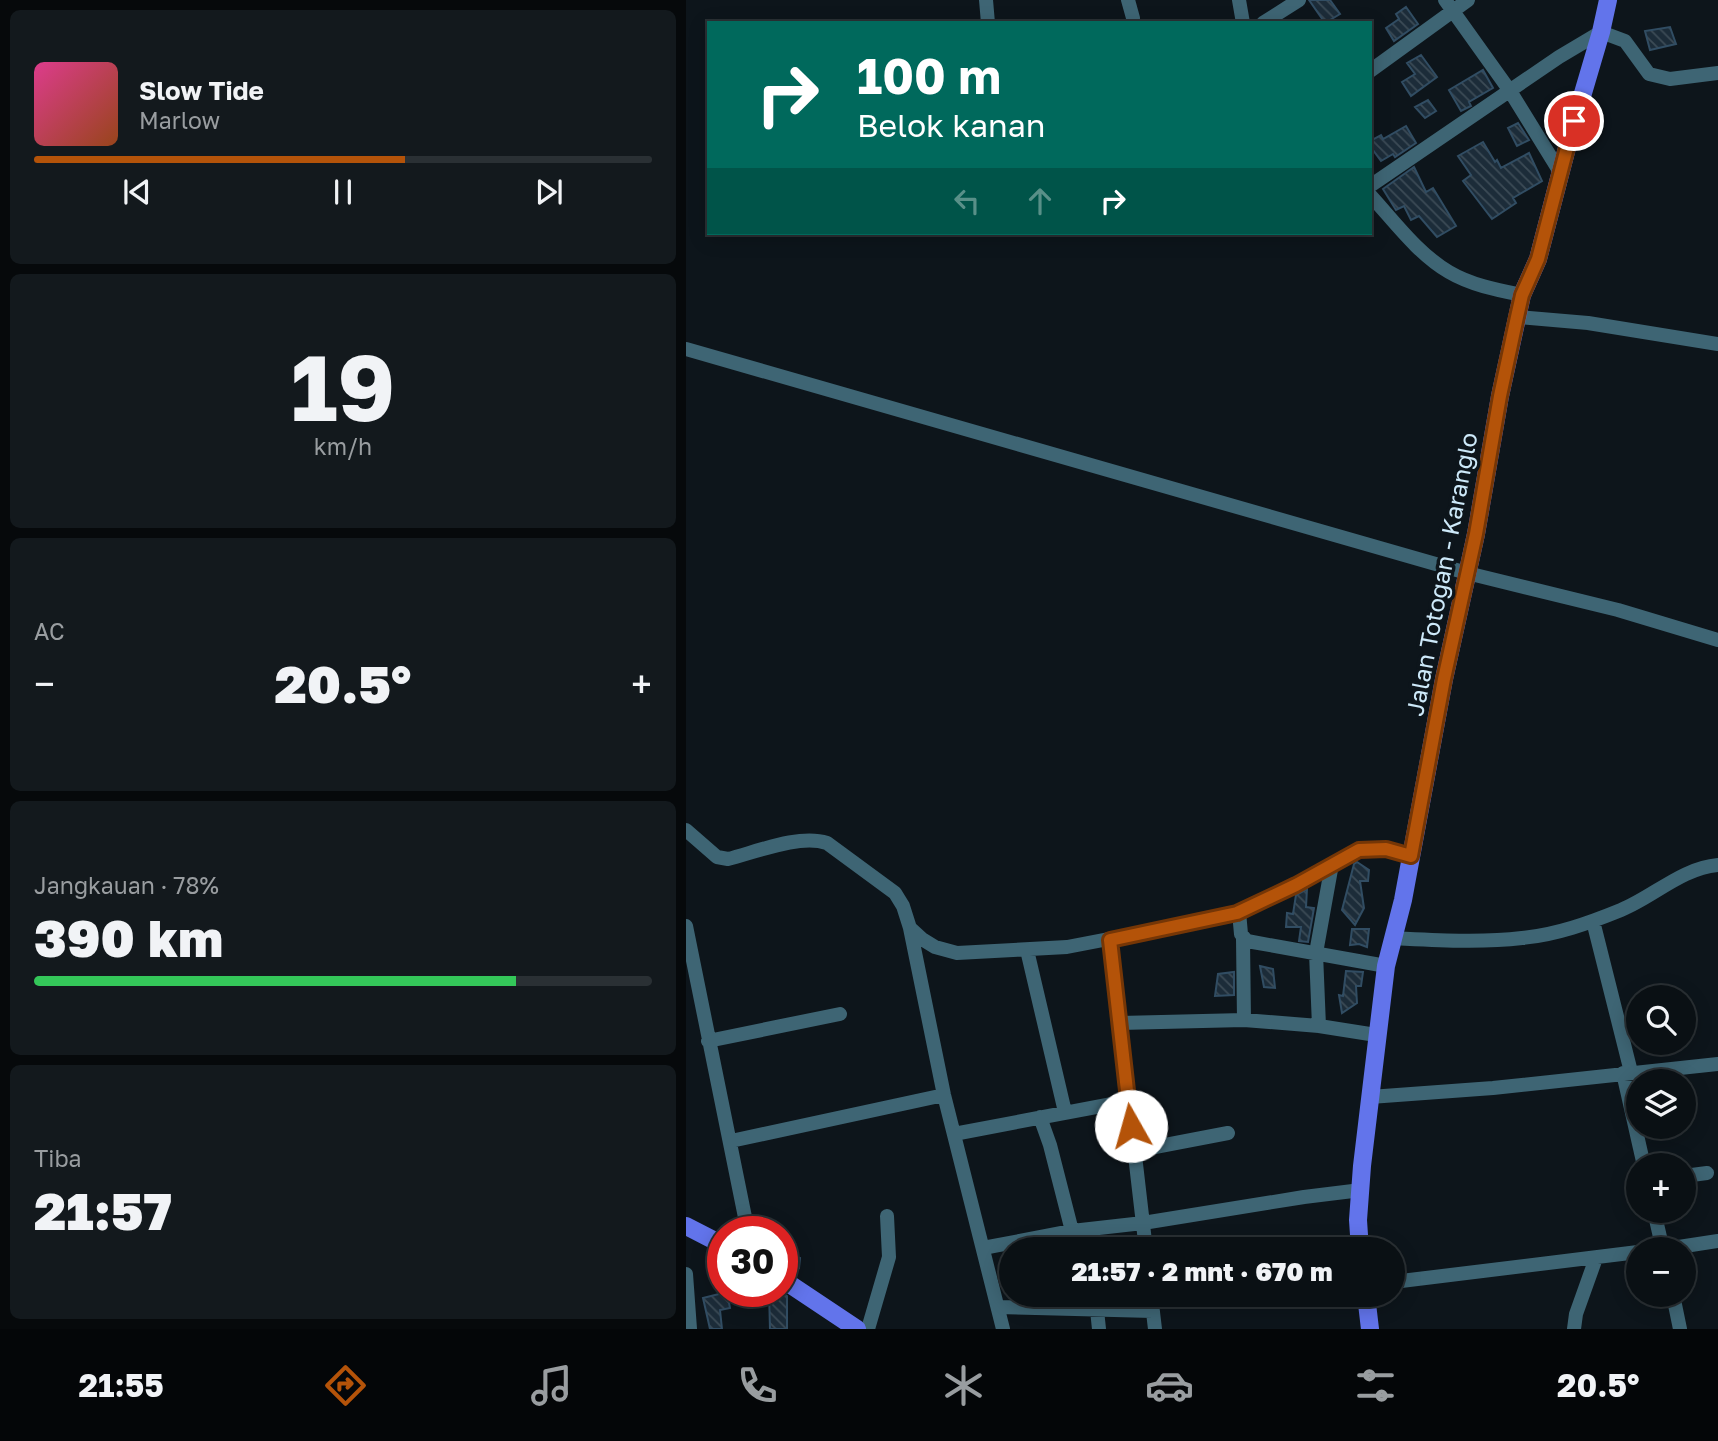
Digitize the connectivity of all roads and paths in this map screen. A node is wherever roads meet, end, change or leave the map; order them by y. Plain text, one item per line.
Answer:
1 (986, 0) edge
2 (1128, 0) edge
3 (1239, 0) edge
4 (1299, 0) edge
5 (1468, 0) edge
6 (1608, 0) edge
7 (1449, 5) edge
8 (1133, 18) dead end
9 (988, 21) edge
10 (1243, 21) edge
11 (1266, 21) edge
12 (1601, 32) junction
13 (1372, 69) edge
14 (1718, 74) edge
15 (1510, 91) junction
16 (1560, 172) junction
17 (1372, 185) edge
18 (1372, 197) edge
19 (1520, 307) junction
20 (1718, 344) edge
21 (686, 349) edge
22 (1467, 573) junction
23 (1718, 640) edge
24 (686, 830) edge
25 (1411, 856) junction
26 (1332, 864) junction
27 (1718, 865) edge
28 (1239, 912) junction
29 (1593, 921) junction
30 (686, 926) edge
31 (910, 928) junction
32 (1392, 938) junction
33 (1243, 939) junction
34 (1110, 940) junction
35 (1027, 950) junction
36 (1316, 953) junction
37 (1386, 966) junction
38 (690, 967) edge
39 (840, 1014) dead end
40 (1244, 1020) junction
41 (1120, 1023) junction
42 (1319, 1027) junction
43 (1376, 1035) junction
44 (708, 1041) junction
45 (1718, 1064) edge
46 (1626, 1069) edge
47 (1667, 1069) edge
48 (1626, 1073) edge
49 (944, 1096) junction
50 (1370, 1097) junction
51 (1128, 1101) junction
52 (1065, 1112) junction
53 (1040, 1117) junction
54 (1228, 1133) dead end
55 (954, 1134) junction
56 (731, 1141) junction
57 (1135, 1151) junction
58 (1707, 1173) dead end
59 (1696, 1174) edge
60 (1361, 1190) junction
61 (745, 1216) edge
62 (887, 1216) dead end
63 (1143, 1223) junction
64 (686, 1226) edge
65 (1072, 1231) junction
66 (707, 1237) edge
67 (1145, 1237) edge
68 (1359, 1237) edge
69 (1718, 1241) edge
70 (1696, 1244) edge
71 (983, 1248) junction
72 (1626, 1254) edge
73 (1596, 1258) junction
74 (686, 1274) edge
75 (1405, 1281) edge
76 (798, 1290) edge
77 (998, 1307) junction
78 (1152, 1307) edge
79 (1367, 1307) edge
80 (1676, 1307) edge
81 (1097, 1310) junction
82 (1153, 1311) junction
83 (687, 1312) edge
84 (690, 1329) edge
85 (857, 1329) edge
86 (869, 1329) edge
87 (1003, 1329) edge
88 (1099, 1329) edge
89 (1155, 1329) edge
90 (1370, 1329) edge
91 (1574, 1329) edge
92 (1681, 1329) edge

1 - 9 street
2 - 8 street
3 - 10 street
4 - 11 street
5 - 7 street
6 - 12 main road, Jalan Totogan - Karanglo
7 - 13 street
7 - 15 street
12 - 14 street
12 - 15 street
12 - 16 main road, Jalan Totogan - Karanglo
15 - 16 street
15 - 17 street
16 - 19 main road, Jalan Totogan - Karanglo
18 - 19 street
19 - 20 street
19 - 22 main road, Jalan Totogan - Karanglo
21 - 22 street
22 - 23 street
22 - 25 main road, Jalan Totogan - Karanglo
24 - 31 street
25 - 26 street
25 - 32 main road, Jalan Totogan - Karanglo
26 - 28 street
26 - 36 street
27 - 29 street
28 - 33 street
28 - 34 street
29 - 32 street
29 - 46 street
30 - 38 street
31 - 35 street
31 - 49 street
32 - 37 main road, Jalan Totogan - Karanglo
33 - 36 street
33 - 40 street
34 - 35 street
34 - 41 street
35 - 52 street
36 - 37 street
36 - 42 street
37 - 43 main road, Jalan Totogan - Karanglo
38 - 44 street
39 - 44 street
40 - 41 street
40 - 42 street
41 - 51 street
42 - 43 street
43 - 50 main road, Jalan Totogan - Karanglo
44 - 56 street
45 - 47 street
48 - 50 street
49 - 55 street
49 - 56 street
50 - 60 main road, Jalan Totogan - Karanglo
51 - 52 street
51 - 57 street
52 - 53 street
53 - 55 street
53 - 65 street
54 - 57 street
55 - 71 street
56 - 61 street
57 - 63 street
58 - 59 street
60 - 63 street
60 - 68 main road, Jalan Totogan - Karanglo
62 - 86 street
63 - 65 street
63 - 67 street
64 - 66 main road
65 - 71 street
69 - 70 street
71 - 77 street
72 - 73 street
73 - 75 street
73 - 91 street
74 - 83 street
76 - 85 main road
77 - 81 street
77 - 87 street
78 - 82 street
79 - 90 main road
80 - 92 street
81 - 82 street
81 - 88 street
82 - 89 street
83 - 84 street

